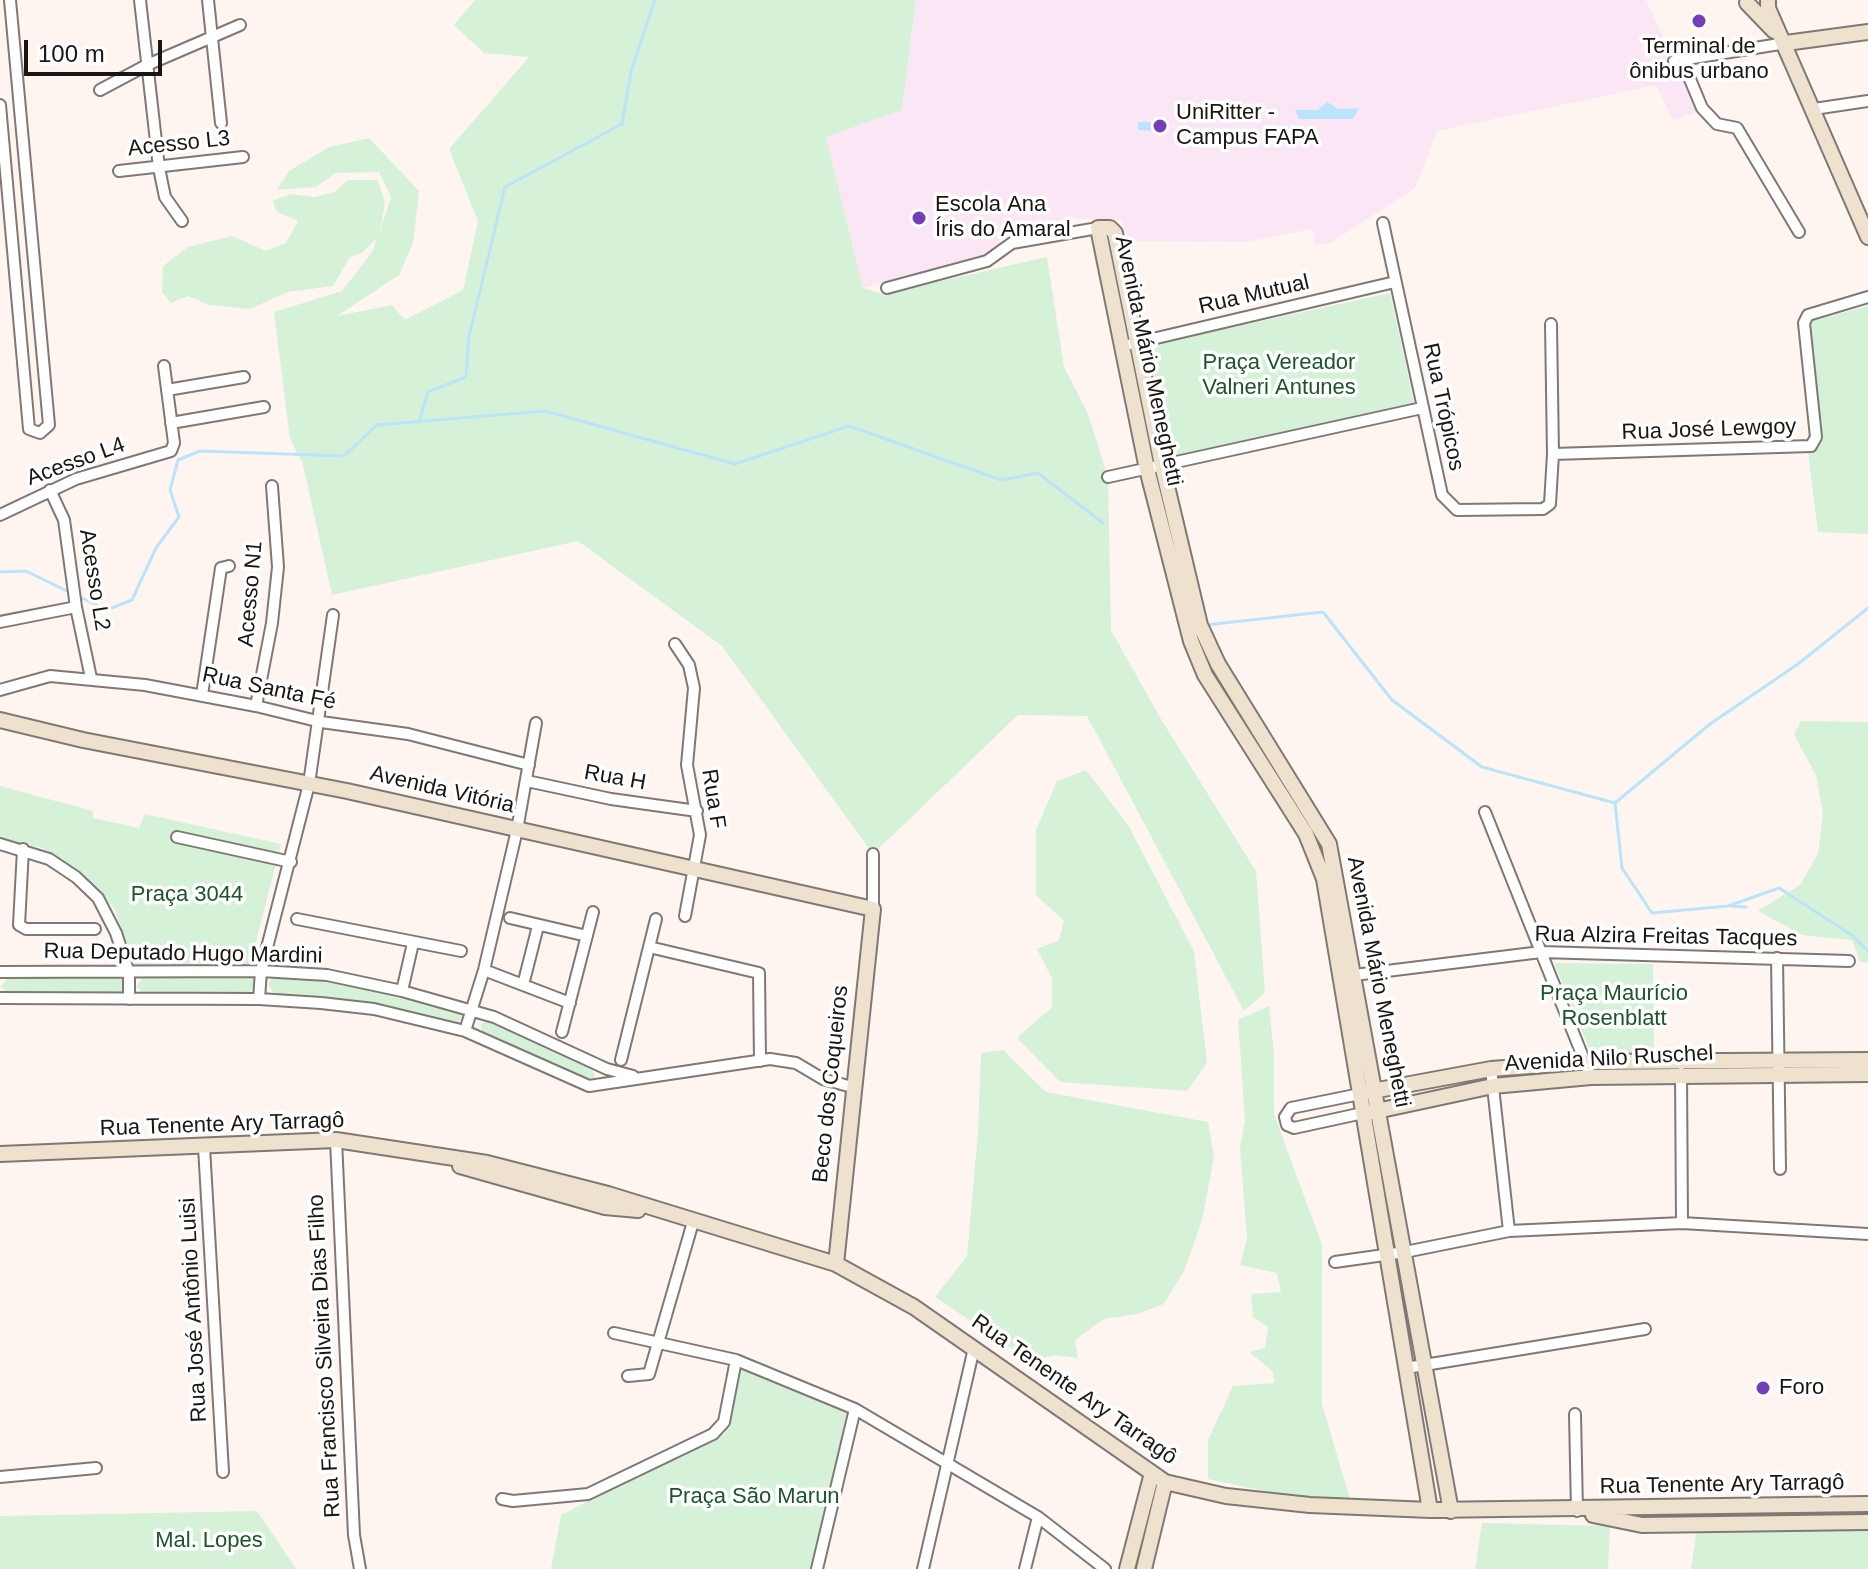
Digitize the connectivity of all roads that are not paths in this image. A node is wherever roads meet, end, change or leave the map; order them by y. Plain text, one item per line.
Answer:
1 (10, 0) edge
2 (140, 0) edge
3 (208, 0) edge
4 (1747, 1) edge
5 (1768, 4) edge
6 (240, 25) dead end
7 (1868, 32) edge
8 (212, 38) junction
9 (1786, 43) junction
10 (147, 65) junction
11 (100, 90) dead end
12 (1868, 101) edge
13 (0, 105) edge
14 (1814, 109) junction
15 (221, 123) dead end
16 (243, 157) dead end
17 (26, 162) junction
18 (4, 165) edge
19 (159, 168) junction
20 (119, 171) dead end
21 (182, 221) dead end
22 (1383, 223) dead end
23 (1098, 228) junction
24 (1799, 232) dead end
25 (1868, 237) edge
26 (1395, 282) junction
27 (887, 288) dead end
28 (1868, 297) edge
29 (1551, 324) dead end
30 (1137, 343) junction
31 (1121, 347) junction
32 (164, 366) dead end
33 (244, 377) dead end
34 (167, 390) junction
35 (264, 407) dead end
36 (1422, 408) junction
37 (171, 423) junction
38 (1553, 454) junction
39 (1155, 467) junction
40 (1108, 477) dead end
41 (272, 486) dead end
42 (50, 490) junction
43 (0, 515) edge
44 (229, 566) dead end
45 (76, 607) junction
46 (333, 615) dead end
47 (0, 622) edge
48 (675, 644) dead end
49 (91, 678) junction
50 (0, 690) edge
51 (202, 695) junction
52 (256, 706) junction
53 (0, 720) edge
54 (321, 722) junction
55 (536, 723) dead end
56 (1258, 744) junction
57 (529, 765) junction
58 (527, 781) junction
59 (309, 784) junction
60 (697, 811) junction
61 (1485, 812) dead end
62 (517, 830) junction
63 (177, 837) dead end
64 (0, 844) edge
65 (1329, 844) junction
66 (23, 849) junction
67 (1312, 849) junction
68 (873, 854) dead end
69 (291, 862) junction
70 (696, 871) junction
71 (873, 909) junction
72 (593, 912) dead end
73 (685, 916) dead end
74 (510, 918) dead end
75 (297, 919) dead end
76 (656, 919) dead end
77 (538, 926) junction
78 (95, 929) dead end
79 (587, 936) junction
80 (413, 943) junction
81 (649, 947) junction
82 (461, 951) dead end
83 (1541, 952) junction
84 (1777, 958) junction
85 (1849, 961) dead end
86 (484, 970) junction
87 (261, 971) junction
88 (0, 972) edge
89 (129, 973) junction
90 (1348, 975) junction
91 (523, 985) junction
92 (402, 991) junction
93 (0, 998) edge
94 (129, 999) junction
95 (259, 999) junction
96 (570, 1003) junction
97 (472, 1010) junction
98 (465, 1031) junction
99 (562, 1032) dead end
100 (621, 1060) dead end
101 (1868, 1060) edge
102 (760, 1061) junction
103 (1585, 1062) junction
104 (598, 1065) junction
105 (1681, 1068) junction
106 (1778, 1068) junction
107 (1491, 1069) junction
108 (1868, 1074) edge
109 (635, 1076) junction
110 (1591, 1077) junction
111 (592, 1086) junction
112 (1493, 1086) junction
113 (852, 1087) junction
114 (1376, 1091) junction
115 (1360, 1094) junction
116 (1380, 1110) junction
117 (1363, 1113) junction
118 (336, 1140) junction
119 (204, 1147) junction
120 (0, 1154) edge
121 (1780, 1169) dead end
122 (693, 1222) junction
123 (1682, 1223) junction
124 (1509, 1231) junction
125 (1868, 1234) edge
126 (1405, 1252) junction
127 (1387, 1255) junction
128 (1335, 1262) dead end
129 (836, 1264) junction
130 (1645, 1329) dead end
131 (614, 1333) dead end
132 (657, 1343) junction
133 (974, 1348) junction
134 (736, 1360) junction
135 (1422, 1365) junction
136 (1406, 1368) junction
137 (628, 1376) dead end
138 (855, 1409) junction
139 (1575, 1414) dead end
140 (947, 1462) junction
141 (96, 1468) dead end
142 (223, 1472) dead end
143 (0, 1477) edge
144 (1158, 1478) junction
145 (502, 1499) dead end
146 (1868, 1504) edge
147 (1640, 1509) junction
148 (1430, 1510) junction
149 (1451, 1511) junction
150 (1577, 1511) junction
151 (1038, 1517) junction
152 (1868, 1522) edge
153 (1640, 1525) junction
154 (360, 1569) edge
155 (817, 1569) edge
156 (923, 1569) edge
157 (1025, 1569) edge
158 (1105, 1569) edge
159 (1127, 1569) edge
160 (1144, 1569) edge

1 - 17 street
2 - 10 street
3 - 8 street
4 - 5 street
4 - 9 street
5 - 9 street
6 - 8 street
7 - 9 street
8 - 10 street
8 - 15 street
9 - 14 street
9 - 24 street
10 - 11 street
10 - 19 street
12 - 14 street
13 - 18 street
14 - 25 street
16 - 19 street, Acesso L3
17 - 18 street
17 - 18 street
19 - 20 street, Acesso L3
19 - 21 street
22 - 26 street, Rua Trópicos
23 - 27 street, Avenida Mário Meneghetti
23 - 30 street, Avenida Mário Meneghetti
23 - 31 street, Avenida Mário Meneghetti
26 - 30 street, Rua Mutual
26 - 36 street, Rua Trópicos
28 - 38 street, Rua José Lewgoy
29 - 38 street
30 - 31 street, Rua Mutual
30 - 39 street, Avenida Mário Meneghetti
31 - 39 street, Avenida Mário Meneghetti
32 - 34 street
33 - 34 street
34 - 37 street
35 - 37 street
36 - 38 street, Rua Trópicos
36 - 39 street
37 - 42 street, Acesso L4
39 - 40 street
39 - 56 street, Avenida Mário Meneghetti
41 - 52 street, Acesso N1
42 - 43 street, Acesso L4
42 - 45 street, Acesso L2
44 - 51 street
45 - 47 street
45 - 49 street, Acesso L2
46 - 54 street
48 - 60 street, Rua F
49 - 50 street, Rua Santa Fé
49 - 51 street, Rua Santa Fé
51 - 52 street, Rua Santa Fé
52 - 54 street, Rua Santa Fé
53 - 59 street, Avenida Vitória
54 - 57 street, Rua Santa Fé
54 - 59 street
55 - 57 street
56 - 65 street, Avenida Mário Meneghetti
56 - 67 street, Avenida Mário Meneghetti
57 - 58 street
58 - 60 street, Rua H
58 - 62 street
59 - 62 street, Avenida Vitória
59 - 69 street
60 - 70 street, Rua F
61 - 83 street
62 - 70 street, Avenida Vitória
62 - 86 street
63 - 69 street
64 - 66 street
65 - 67 street
65 - 90 street, Avenida Mário Meneghetti
66 - 78 street
66 - 89 street
67 - 90 street, Avenida Mário Meneghetti
68 - 71 street
69 - 87 street
70 - 71 street, Avenida Vitória
70 - 73 street, Rua F
71 - 113 street, Beco dos Coqueiros
72 - 79 street
74 - 77 street
75 - 80 street
76 - 81 street
77 - 79 street
77 - 91 street
79 - 96 street
80 - 82 street
80 - 92 street
81 - 100 street
81 - 102 street
83 - 84 street, Rua Alzira Freitas Tacques
83 - 90 street, Rua Alzira Freitas Tacques
83 - 103 street
84 - 85 street, Rua Alzira Freitas Tacques
84 - 106 street
86 - 91 street
86 - 97 street
87 - 89 street, Rua Deputado Hugo Mardini
87 - 92 street, Rua Deputado Hugo Mardini
87 - 95 street
88 - 89 street, Rua Deputado Hugo Mardini
89 - 94 street
90 - 114 street, Avenida Mário Meneghetti
90 - 115 street, Avenida Mário Meneghetti
91 - 96 street
92 - 97 street, Rua Deputado Hugo Mardini
93 - 94 street, Rua Deputado Hugo Mardini
94 - 95 street, Rua Deputado Hugo Mardini
95 - 98 street, Rua Deputado Hugo Mardini
96 - 99 street
97 - 98 street
97 - 104 street, Rua Deputado Hugo Mardini
98 - 111 street, Rua Deputado Hugo Mardini
101 - 106 street, Avenida Nilo Ruschel
102 - 109 street, Rua Deputado Hugo Mardini
102 - 113 street, Rua Deputado Hugo Mardini
103 - 105 street, Avenida Nilo Ruschel
103 - 107 street, Avenida Nilo Ruschel
103 - 110 street
104 - 109 street, Rua Deputado Hugo Mardini
104 - 111 street
105 - 106 street, Avenida Nilo Ruschel
105 - 110 street, Avenida Nilo Ruschel
105 - 123 street
106 - 108 street, Avenida Nilo Ruschel
106 - 121 street
107 - 112 street
107 - 114 street, Avenida Nilo Ruschel
109 - 111 street, Rua Deputado Hugo Mardini
110 - 112 street, Avenida Nilo Ruschel
112 - 116 street, Avenida Nilo Ruschel
112 - 124 street
113 - 129 street, Beco dos Coqueiros
114 - 115 street, Avenida Nilo Ruschel
114 - 116 street, Avenida Mário Meneghetti
115 - 117 street, Avenida Mário Meneghetti
115 - 117 street, Avenida Nilo Ruschel
116 - 117 street, Avenida Nilo Ruschel
116 - 126 street, Avenida Mário Meneghetti
117 - 127 street, Avenida Mário Meneghetti
118 - 119 street, Rua Tenente Ary Tarragô
118 - 122 street, Rua Tenente Ary Tarragô
118 - 154 street, Rua Francisco Silveira Dias Filho
119 - 120 street, Rua Tenente Ary Tarragô
119 - 142 street, Rua José Antônio Luisi
122 - 129 street, Rua Tenente Ary Tarragô
122 - 132 street
123 - 124 street
123 - 125 street
124 - 126 street
126 - 127 street
126 - 135 street, Avenida Mário Meneghetti
127 - 128 street
127 - 136 street, Avenida Mário Meneghetti
129 - 133 street, Rua Tenente Ary Tarragô
130 - 135 street
131 - 132 street
132 - 134 street
132 - 137 street
133 - 140 street
133 - 144 street, Rua Tenente Ary Tarragô
134 - 138 street
134 - 145 street
135 - 136 street
135 - 149 street, Avenida Mário Meneghetti
136 - 148 street, Avenida Mário Meneghetti
138 - 140 street
138 - 155 street
139 - 150 street
140 - 151 street
140 - 156 street
141 - 143 street
144 - 148 street, Rua Tenente Ary Tarragô
144 - 159 street
144 - 160 street
146 - 147 street, Rua Tenente Ary Tarragô
147 - 150 street, Rua Tenente Ary Tarragô
147 - 153 street
148 - 149 street, Rua Tenente Ary Tarragô
149 - 150 street, Rua Tenente Ary Tarragô
150 - 153 street, Rua Tenente Ary Tarragô
151 - 157 street
151 - 158 street
152 - 153 street, Rua Tenente Ary Tarragô

